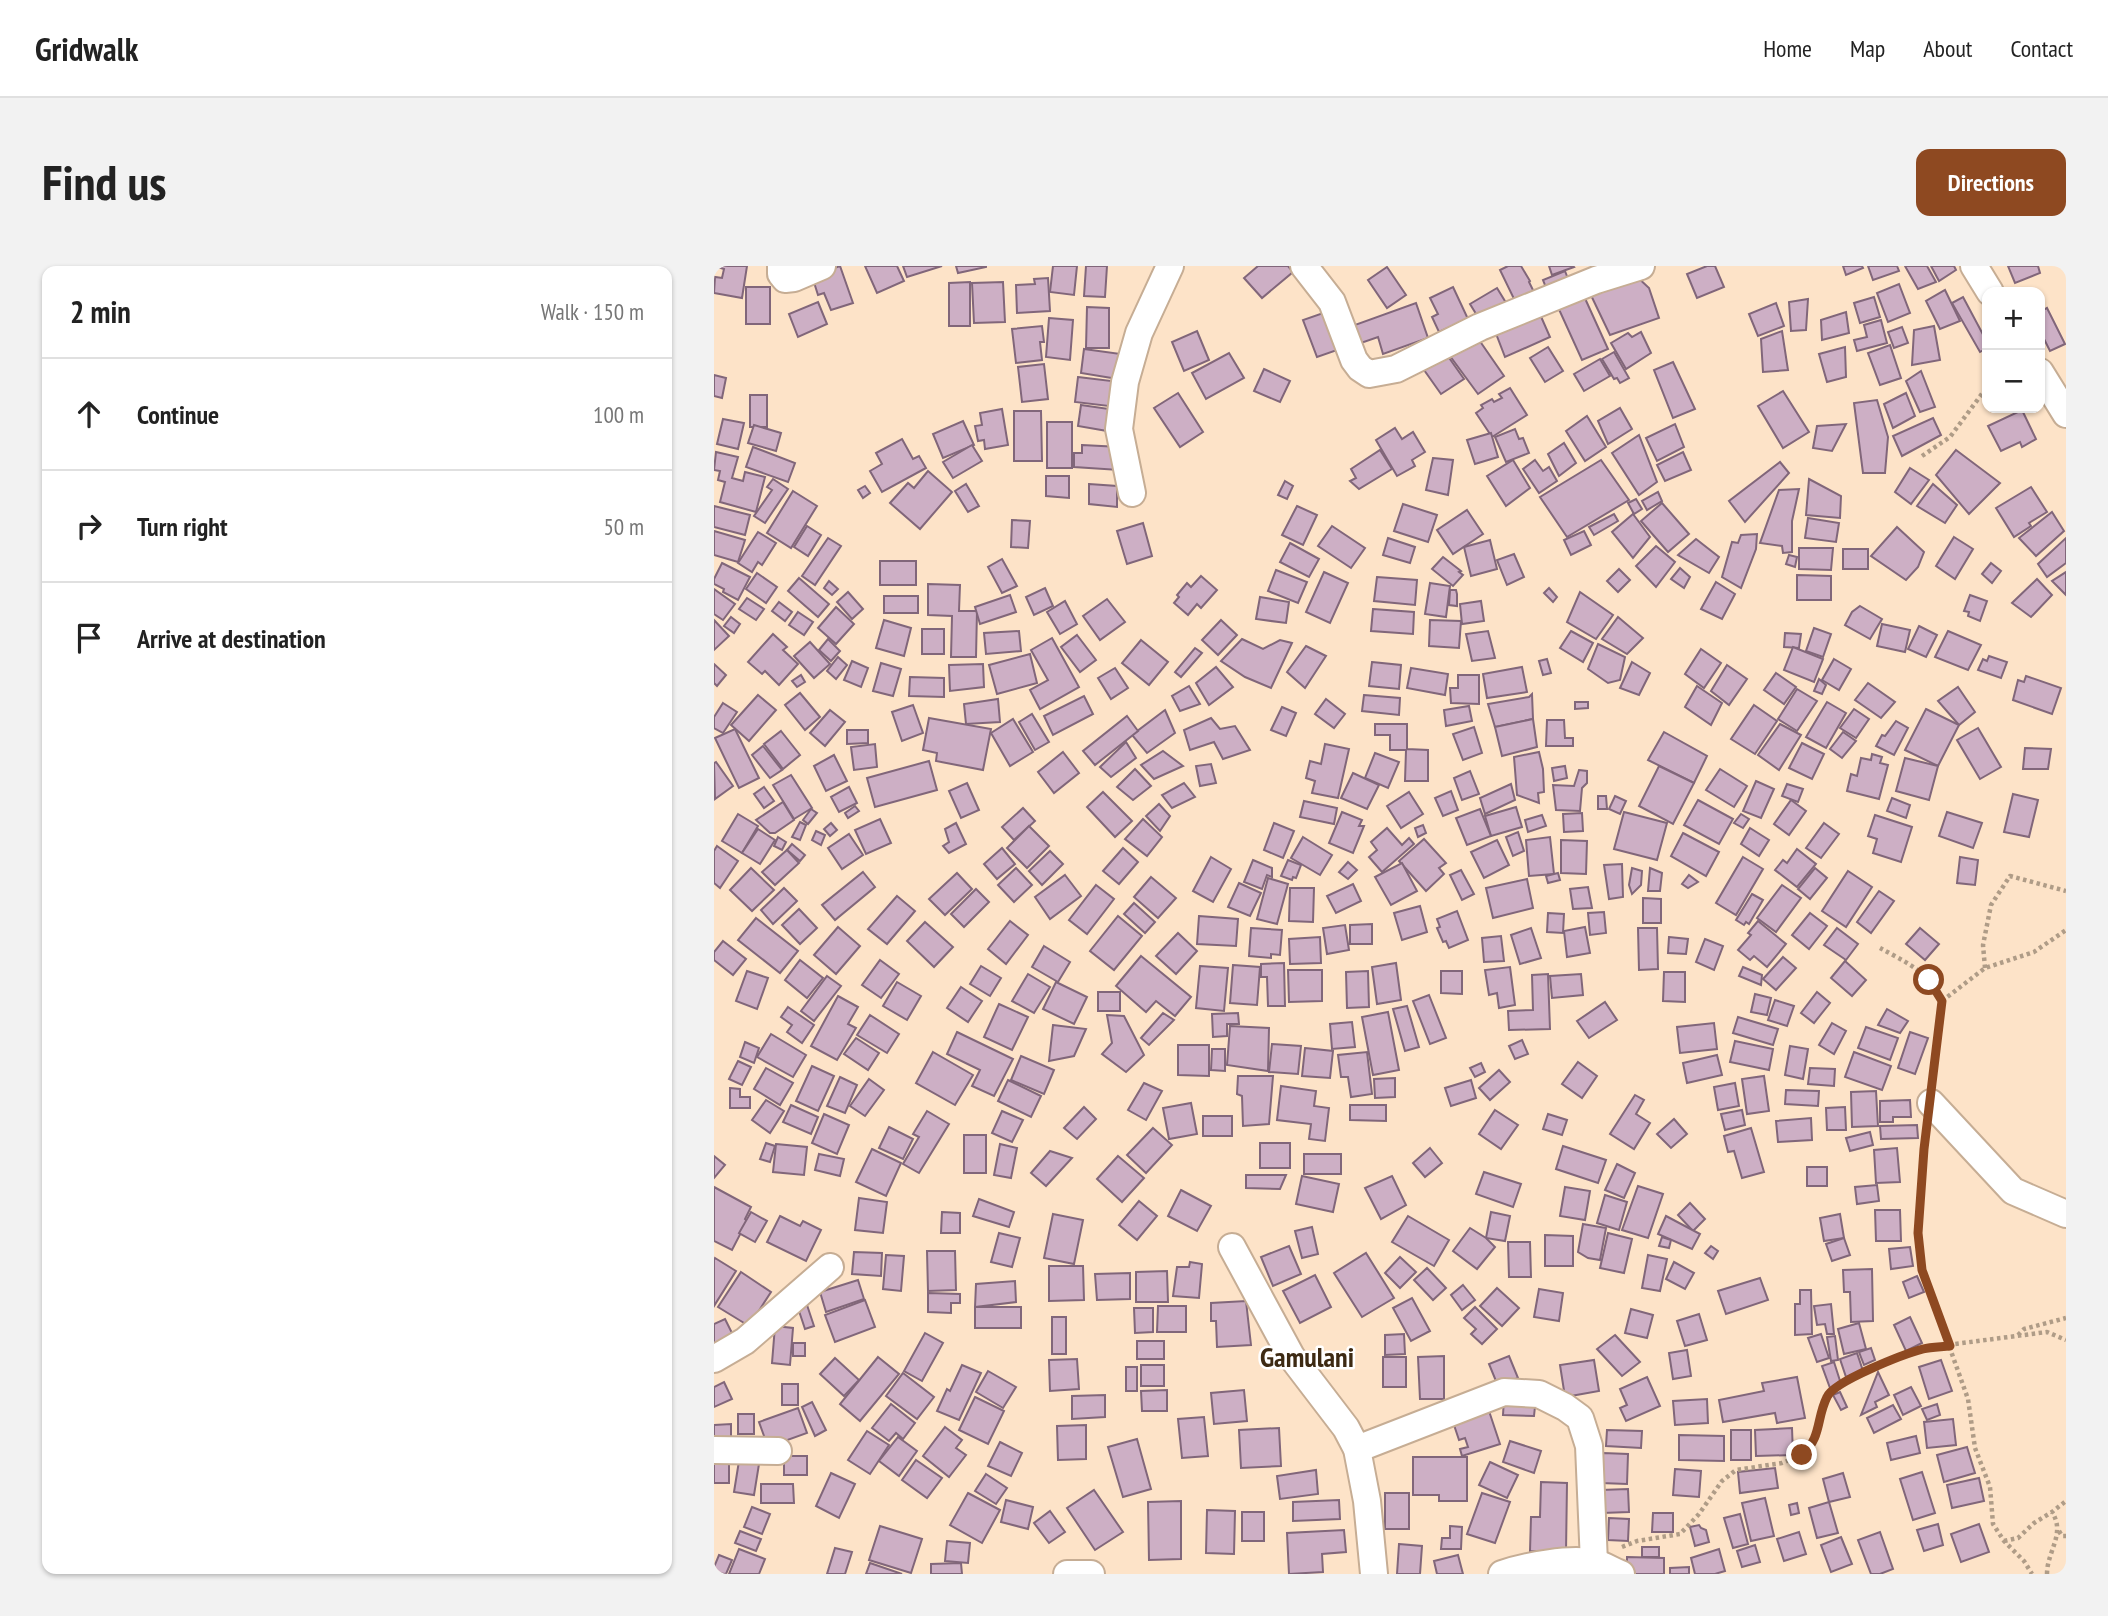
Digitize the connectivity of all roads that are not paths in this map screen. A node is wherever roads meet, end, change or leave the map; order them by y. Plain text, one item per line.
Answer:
1 (782, 266) edge
2 (822, 266) edge
3 (1170, 266) edge
4 (1304, 266) edge
5 (1641, 266) edge
6 (1974, 266) edge
7 (1987, 287) edge
8 (2045, 380) edge
9 (2066, 414) edge
10 (1132, 493) dead end
11 (1931, 1102) road end
12 (2066, 1214) edge
13 (1232, 1247) dead end
14 (830, 1267) dead end
15 (714, 1359) edge
16 (1357, 1449) junction
17 (714, 1450) edge
18 (778, 1451) dead end
19 (1594, 1563) junction
20 (1067, 1574) edge
21 (1091, 1574) edge
22 (1374, 1574) edge
23 (1502, 1574) edge
24 (1621, 1574) edge

1 - 2 street
3 - 10 street
4 - 5 street
6 - 7 street
8 - 9 street
11 - 12 street
13 - 16 street
14 - 15 street
16 - 19 street
16 - 22 street
17 - 18 street
19 - 23 street
19 - 24 street
20 - 21 street

